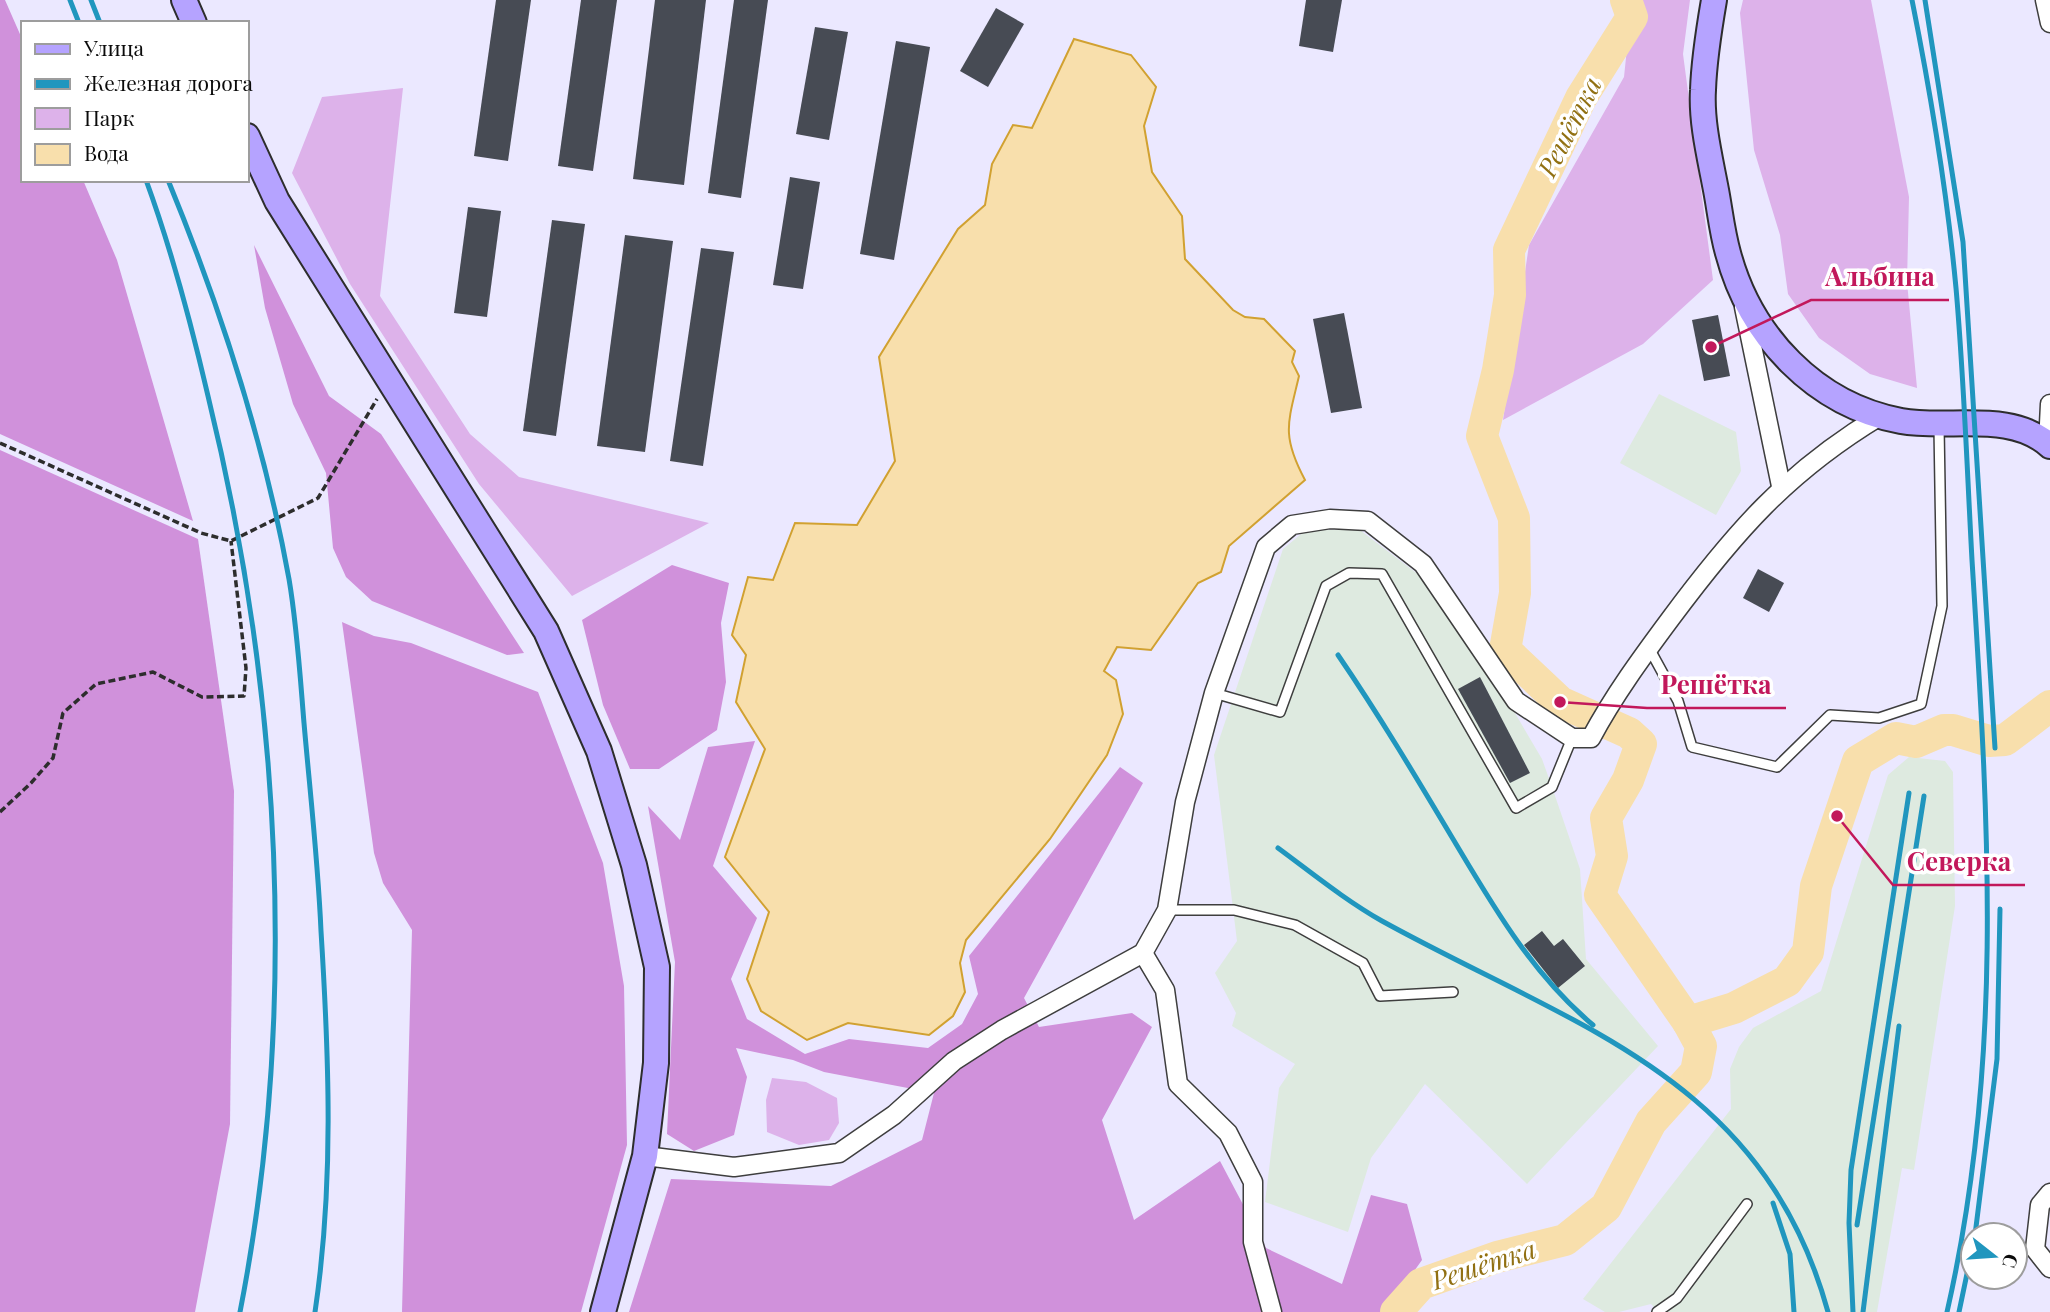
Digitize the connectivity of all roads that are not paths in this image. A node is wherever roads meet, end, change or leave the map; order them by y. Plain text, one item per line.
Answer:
1 (184, 0) edge
2 (1714, 0) edge
3 (2045, 0) edge
4 (193, 21) edge
5 (2050, 23) edge
6 (248, 138) edge
7 (1740, 286) junction
8 (2050, 404) edge
9 (1880, 416) junction
10 (1939, 425) junction
11 (2049, 445) edge
12 (1781, 486) junction
13 (1648, 648) junction
14 (1214, 693) junction
15 (1572, 738) junction
16 (1167, 910) junction
17 (1143, 953) junction
18 (1453, 992) dead end
19 (645, 1156) junction
20 (2050, 1193) edge
21 (1747, 1204) dead end
22 (2050, 1268) edge
23 (603, 1312) edge
24 (1272, 1312) edge
25 (1657, 1312) edge

1 - 4 street
2 - 7 street
3 - 5 street
6 - 19 street
7 - 9 street
7 - 12 street
8 - 11 street
9 - 10 street
9 - 12 street
10 - 11 street
10 - 13 lane
12 - 13 street
13 - 15 street
14 - 15 street
14 - 15 lane
14 - 16 street
16 - 17 street
16 - 18 lane
17 - 19 street
17 - 24 street
19 - 23 street
20 - 22 street
21 - 25 lane

